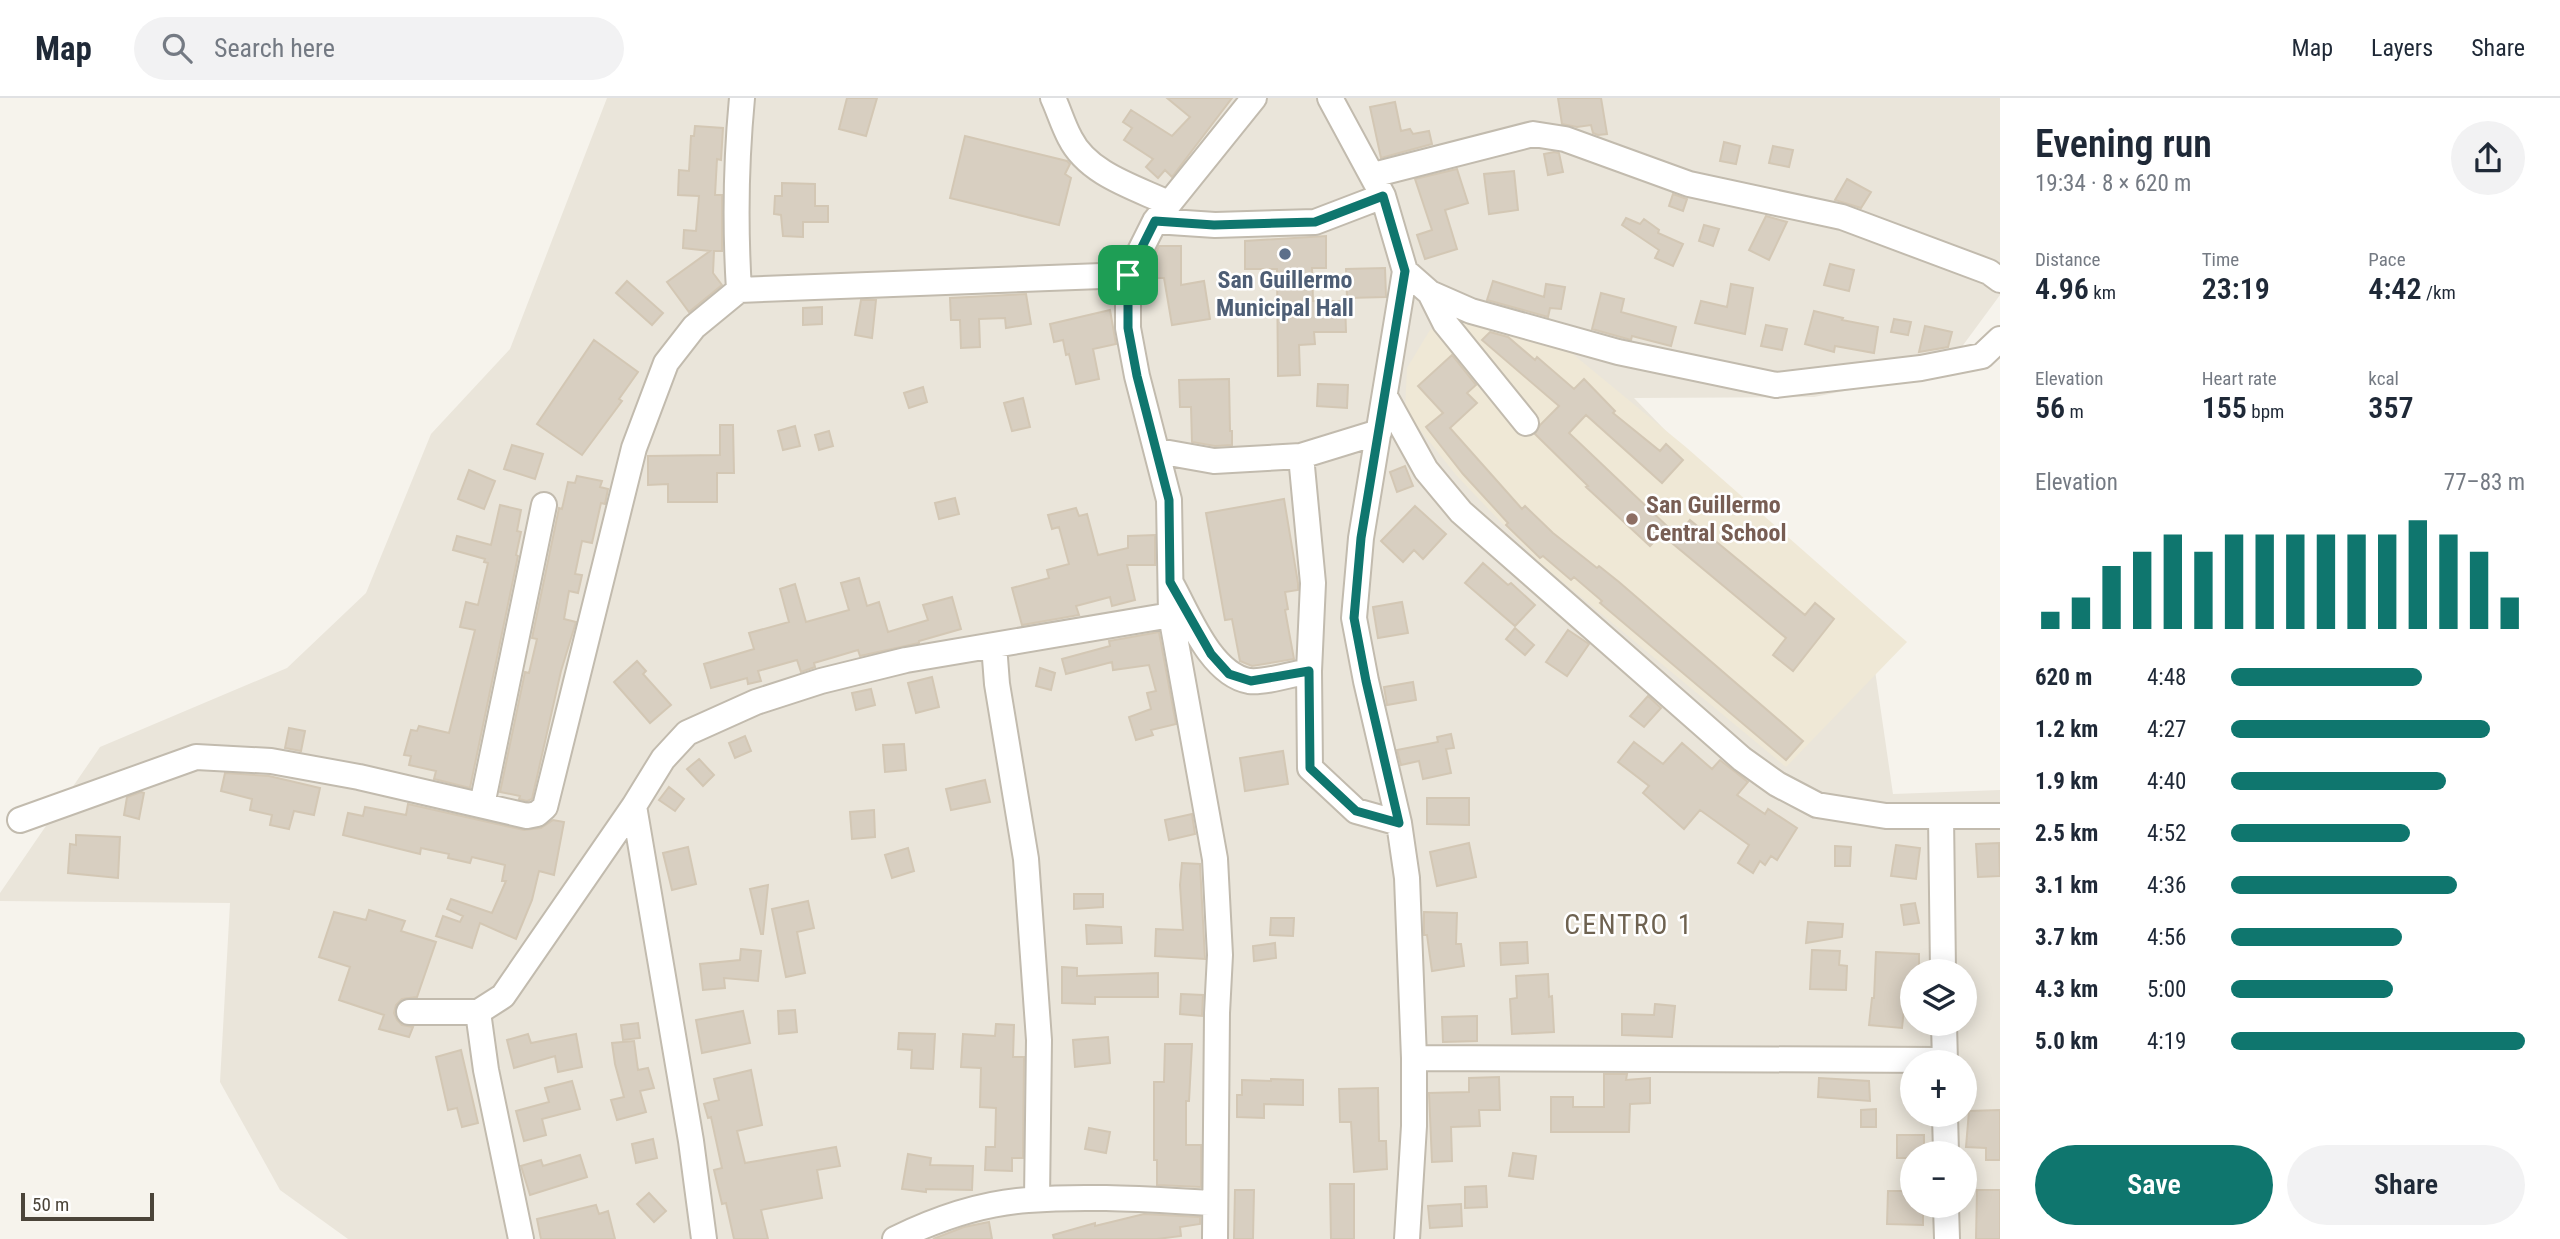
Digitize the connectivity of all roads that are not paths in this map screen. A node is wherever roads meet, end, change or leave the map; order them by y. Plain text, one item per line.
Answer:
1 (742, 98) edge
2 (1053, 98) edge
3 (1254, 98) edge
4 (1330, 98) edge
5 (1378, 186) junction
6 (1161, 212) junction
7 (1405, 271) junction
8 (1128, 275) junction
9 (2000, 280) edge
10 (739, 290) junction
11 (1430, 293) junction
12 (2000, 339) edge
13 (1386, 398) junction
14 (1526, 423) dead end
15 (1379, 432) junction
16 (1158, 451) junction
17 (1301, 456) junction
18 (544, 505) dead end
19 (1170, 582) junction
20 (1171, 615) junction
21 (994, 645) junction
22 (1309, 671) junction
23 (482, 805) junction
24 (634, 806) junction
25 (1941, 816) junction
26 (2000, 816) edge
27 (20, 820) dead end
28 (1399, 823) junction
29 (1943, 959) edge
30 (409, 1012) dead end
31 (478, 1012) junction
32 (1414, 1058) junction
33 (1900, 1061) edge
34 (1037, 1199) junction
35 (1215, 1203) junction
36 (1946, 1218) edge
37 (521, 1239) edge
38 (704, 1239) edge
39 (895, 1239) edge
40 (1215, 1239) edge
41 (1407, 1239) edge
42 (1947, 1239) edge

1 - 10 street
2 - 6 street
3 - 6 street
4 - 5 street
5 - 6 street
5 - 7 street
5 - 9 street
6 - 8 street
7 - 11 street
7 - 13 street
8 - 10 street
8 - 16 street
10 - 23 street
11 - 12 street
11 - 14 street
13 - 15 street
13 - 25 street
15 - 17 street
15 - 28 street
16 - 17 street
16 - 19 street
17 - 22 street
18 - 23 street
19 - 20 street
19 - 22 street
20 - 21 street
20 - 35 street
21 - 24 street
21 - 34 street
22 - 28 street
23 - 27 street
24 - 31 street
24 - 38 street
25 - 26 street
25 - 29 street
28 - 32 street
30 - 31 street
31 - 37 street
32 - 33 street
32 - 41 street
34 - 35 street
34 - 39 street
35 - 40 street
36 - 42 street

